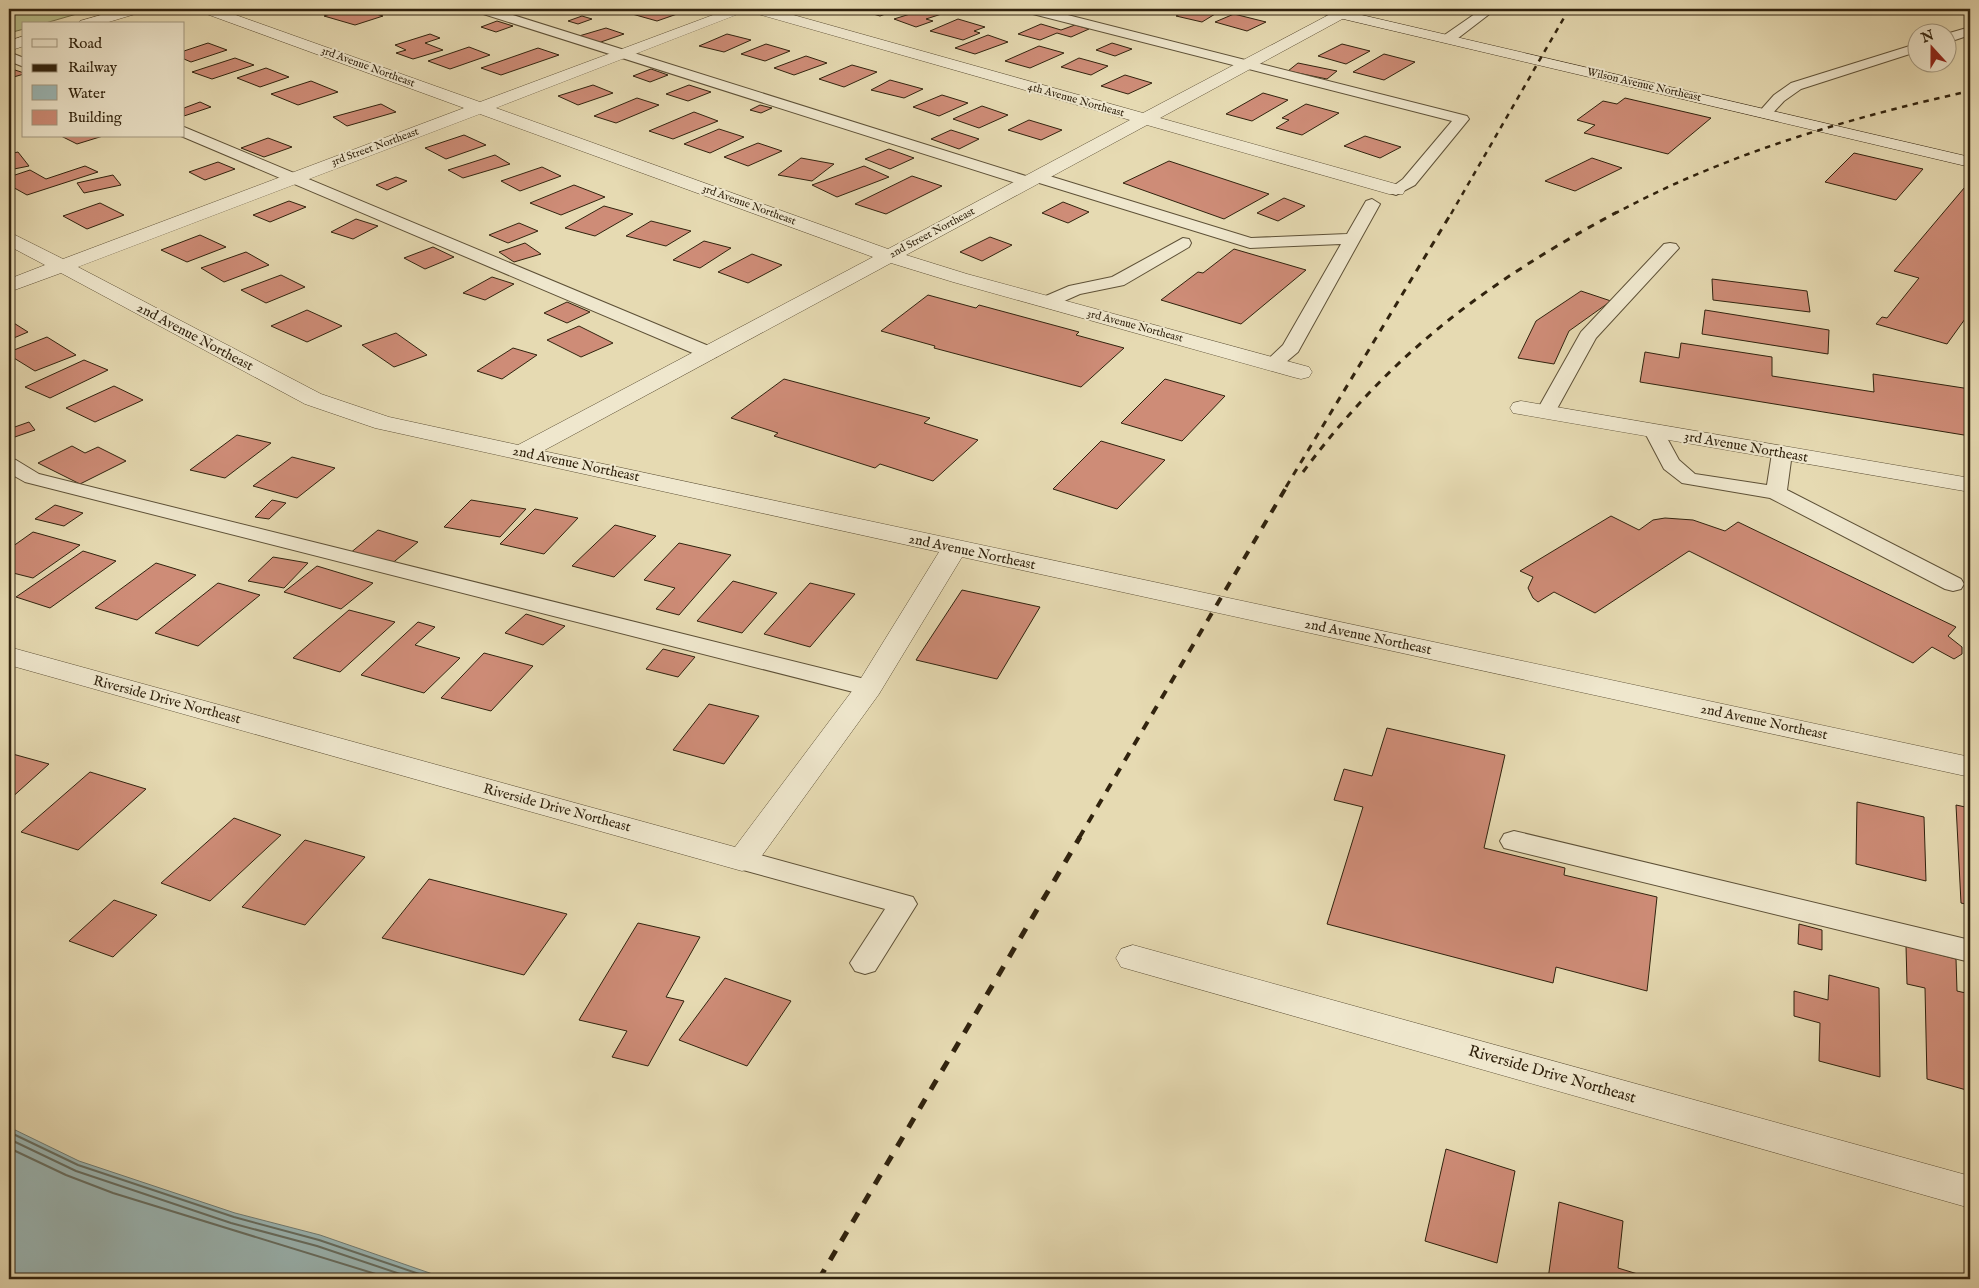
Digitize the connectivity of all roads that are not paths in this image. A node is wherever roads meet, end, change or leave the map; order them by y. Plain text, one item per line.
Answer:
1 (137, 9) edge
2 (206, 9) edge
3 (482, 9) edge
4 (742, 9) edge
5 (756, 9) edge
6 (1030, 9) edge
7 (1318, 9) edge
8 (1490, 9) edge
9 (1342, 14) junction
10 (92, 22) edge
11 (1970, 31) edge
12 (1956, 36) edge
13 (1448, 39) junction
14 (22, 42) edge
15 (9, 46) edge
16 (1906, 51) edge
17 (623, 54) junction
18 (9, 56) edge
19 (22, 62) edge
20 (1245, 65) junction
21 (481, 108) junction
22 (1765, 114) junction
23 (1145, 120) junction
24 (185, 132) edge
25 (1970, 162) edge
26 (291, 179) junction
27 (1032, 179) junction
28 (1396, 190) joint
29 (1372, 204) dead end
30 (9, 238) edge
31 (1352, 239) junction
32 (1183, 243) dead end
33 (1670, 248) dead end
34 (890, 256) junction
35 (61, 266) junction
36 (9, 286) edge
37 (1047, 302) junction
38 (709, 353) junction
39 (1272, 364) junction
40 (1301, 372) dead end
41 (1521, 408) dead end
42 (1546, 412) junction
43 (1654, 431) junction
44 (523, 452) junction
45 (1782, 453) junction
46 (9, 464) edge
47 (1970, 485) edge
48 (1776, 493) junction
49 (954, 548) junction
50 (1953, 584) dead end
51 (9, 656) edge
52 (868, 688) junction
53 (1970, 767) edge
54 (1514, 841) dead end
55 (742, 860) junction
56 (1970, 951) edge
57 (1133, 958) dead end
58 (865, 963) dead end
59 (1970, 1192) edge

1 - 10 street
2 - 21 street, 3rd Avenue Northeast
3 - 17 lane
4 - 17 street, 3rd Street Northeast
5 - 23 street, 4th Avenue Northeast
6 - 20 lane
7 - 9 street, Wilson Avenue Northeast
8 - 13 lane
9 - 13 street, Wilson Avenue Northeast
9 - 20 street, 2nd Street Northeast
11 - 12 lane
13 - 22 street, Wilson Avenue Northeast
14 - 15 street
16 - 22 lane
17 - 21 street, 3rd Street Northeast
17 - 27 lane
18 - 19 lane
20 - 23 street, 2nd Street Northeast
20 - 28 lane
21 - 26 street, 3rd Street Northeast
21 - 34 street, 3rd Avenue Northeast
22 - 25 street, Wilson Avenue Northeast
23 - 27 street, 2nd Street Northeast
23 - 28 street, 4th Avenue Northeast
24 - 26 lane
26 - 35 street, 3rd Street Northeast
26 - 38 lane
27 - 31 lane
27 - 34 street, 2nd Street Northeast
29 - 31 lane
30 - 35 street, 2nd Avenue Northeast
31 - 39 lane
32 - 37 lane
33 - 42 lane
34 - 37 street, 3rd Avenue Northeast
34 - 38 street, 2nd Street Northeast
35 - 36 street, 3rd Street Northeast
35 - 44 street, 2nd Avenue Northeast
37 - 39 street, 3rd Avenue Northeast
38 - 44 street, 2nd Street Northeast
39 - 40 street, 3rd Avenue Northeast
41 - 42 street, 3rd Avenue Northeast
42 - 43 street, 3rd Avenue Northeast
43 - 45 street, 3rd Avenue Northeast
43 - 48 lane
44 - 49 street, 2nd Avenue Northeast
45 - 47 street, 3rd Avenue Northeast
45 - 48 lane
46 - 52 lane
48 - 50 lane
49 - 52 street
49 - 53 street, 2nd Avenue Northeast
51 - 55 street, Riverside Drive Northeast
52 - 55 street
54 - 56 lane
55 - 58 lane
57 - 59 street, Riverside Drive Northeast

